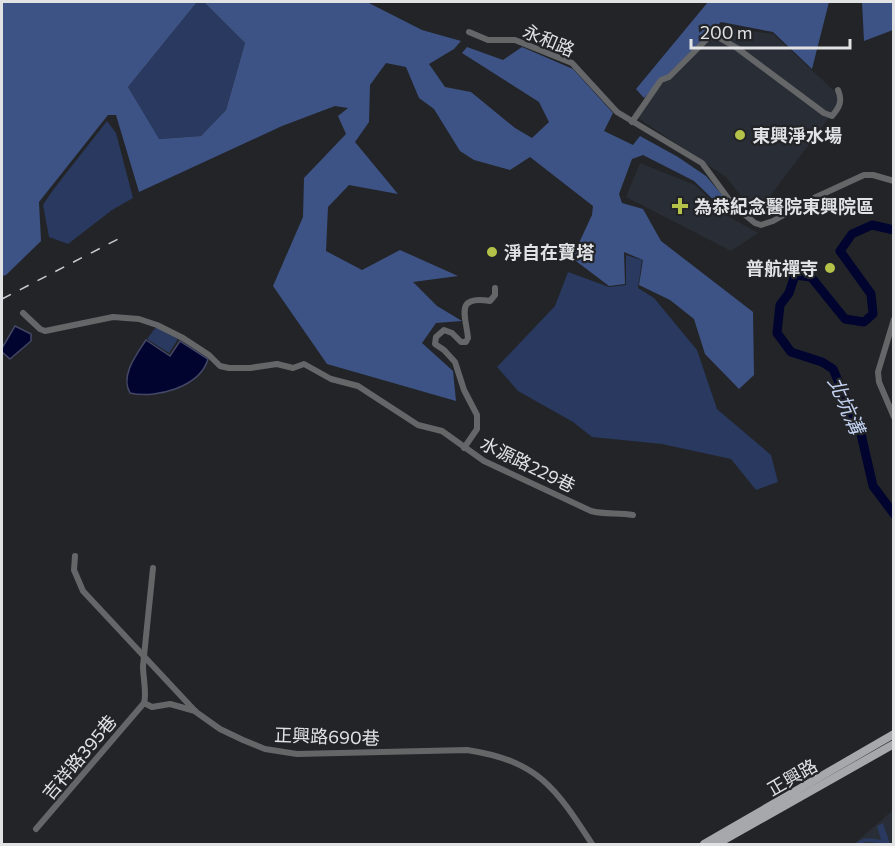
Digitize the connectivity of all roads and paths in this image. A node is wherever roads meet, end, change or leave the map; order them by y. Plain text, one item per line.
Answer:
1 (469, 32) dead end
2 (838, 90) dead end
3 (632, 122) junction
4 (894, 181) edge
5 (495, 288) dead end
6 (23, 313) dead end
7 (894, 319) edge
8 (894, 417) edge
9 (464, 448) junction
10 (633, 515) dead end
11 (75, 556) dead end
12 (153, 568) dead end
13 (144, 656) junction
14 (144, 703) junction
15 (196, 712) junction
16 (894, 734) edge
17 (894, 744) edge
18 (36, 829) dead end
19 (592, 844) edge
20 (704, 844) edge
21 (717, 844) edge

1 - 3 street, 永和路
2 - 3 street
3 - 4 street, 永和路
5 - 9 street
6 - 9 street, 水源路229巷
7 - 8 street
9 - 10 street, 水源路229巷
11 - 13 street, 正興路690巷
12 - 13 street
13 - 14 street
13 - 15 street, 正興路690巷
14 - 15 street
14 - 18 street, 吉祥路395巷
15 - 19 street, 正興路690巷
16 - 20 main road, 正興路
17 - 21 main road, 正興路

